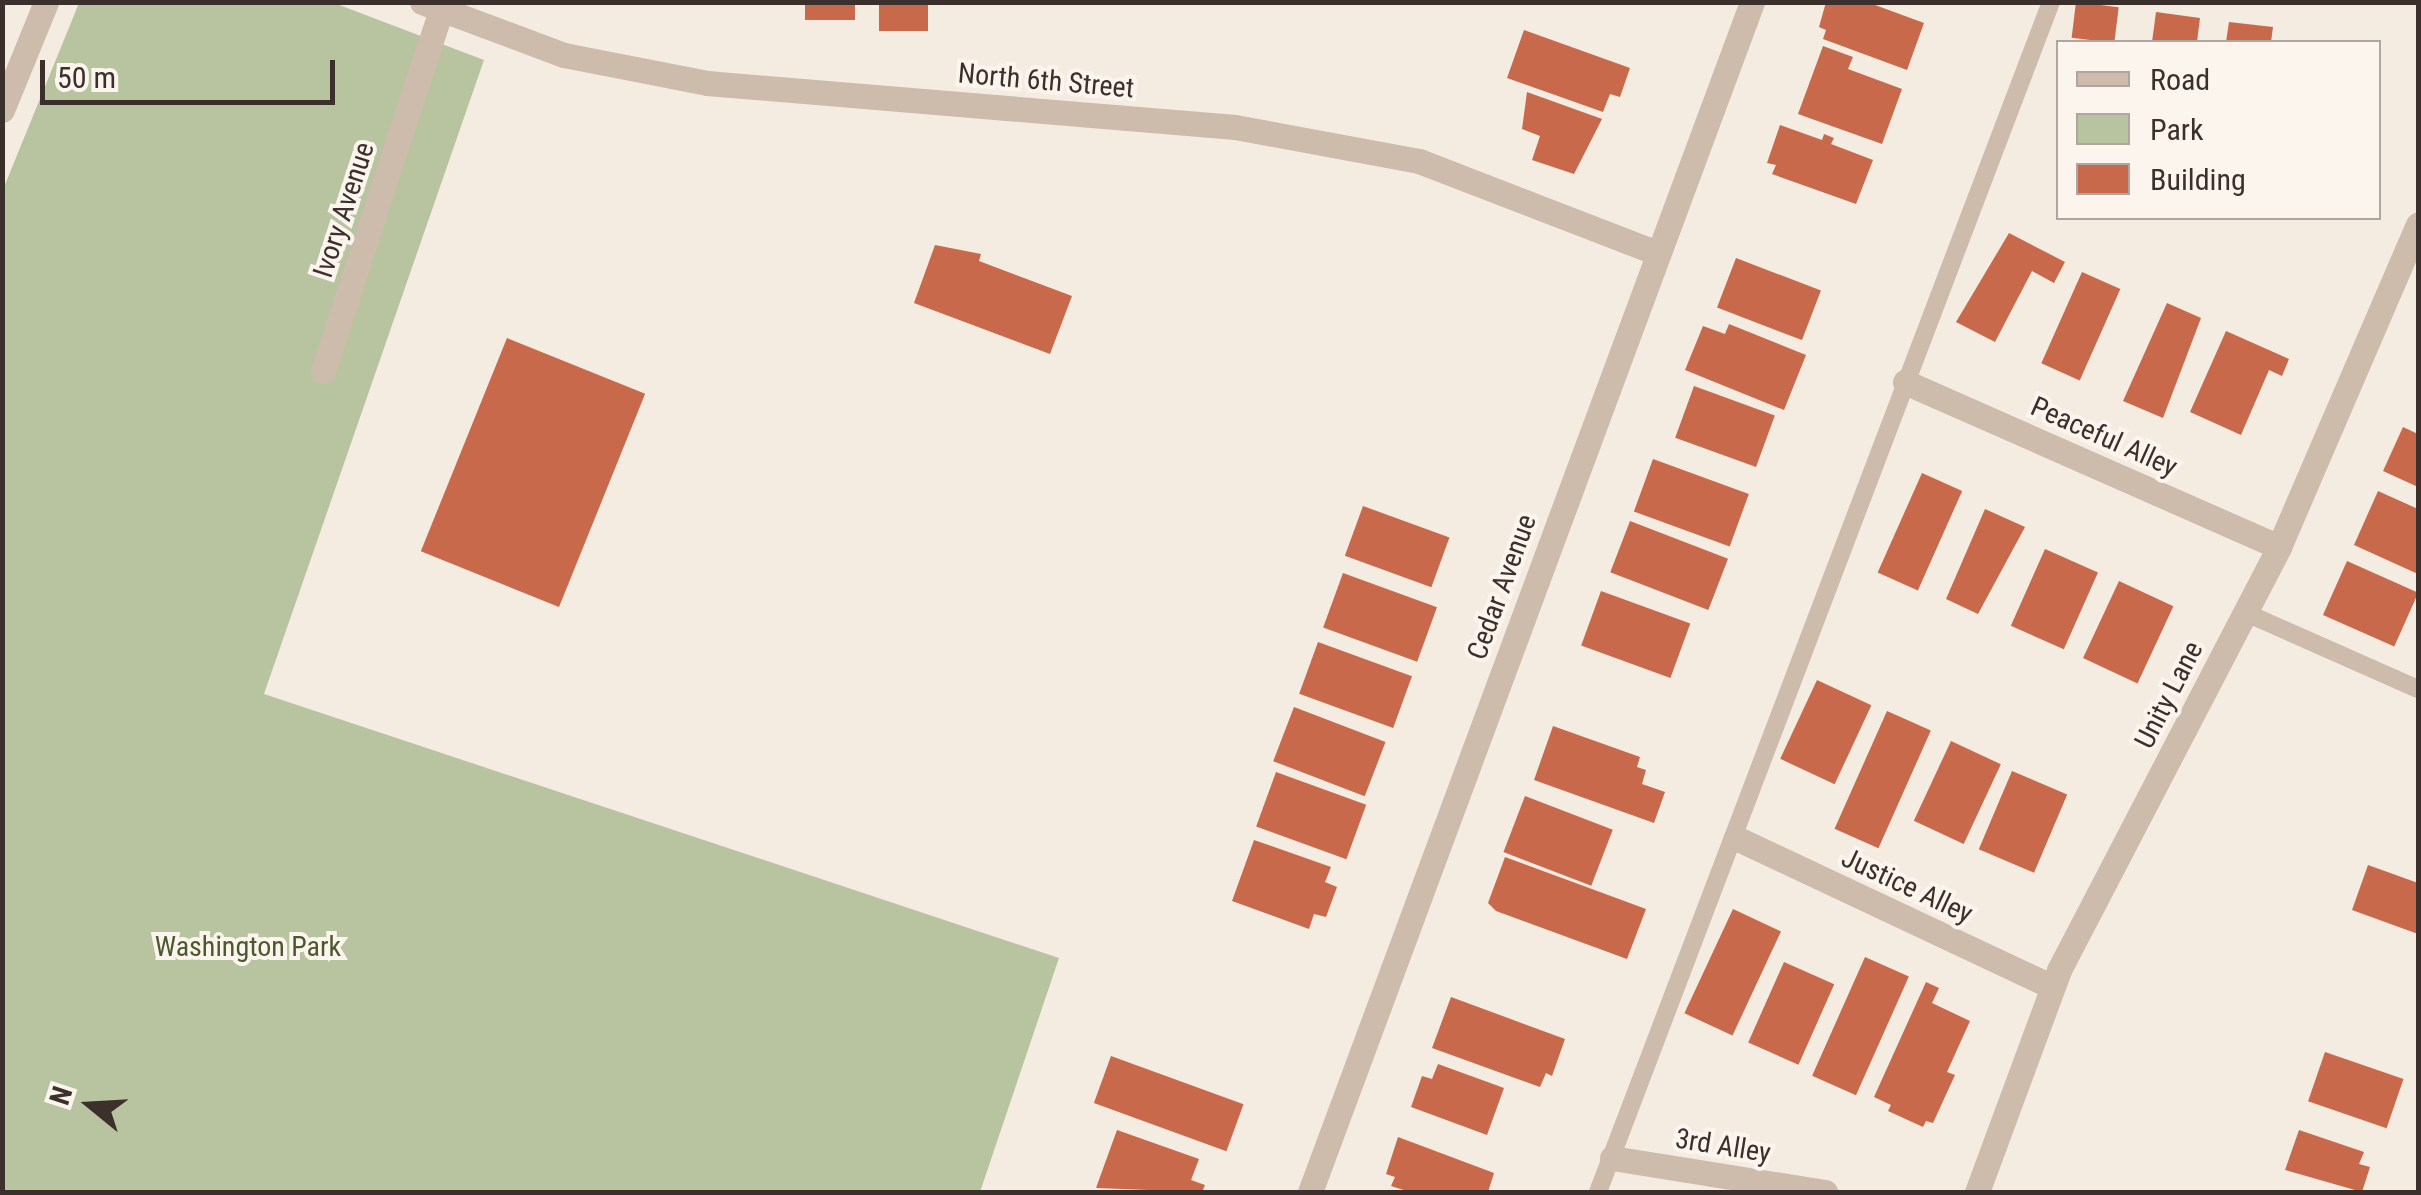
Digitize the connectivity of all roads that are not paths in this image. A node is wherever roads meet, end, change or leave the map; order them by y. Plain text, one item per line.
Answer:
1 (46, 2) edge
2 (1752, 2) edge
3 (2051, 2) edge
4 (432, 6) edge
5 (2, 110) edge
6 (2418, 225) edge
7 (1656, 254) junction
8 (323, 371) dead end
9 (1904, 382) junction
10 (2279, 547) junction
11 (2244, 612) junction
12 (2418, 689) edge
13 (1736, 838) junction
14 (2052, 987) junction
15 (1612, 1158) junction
16 (1310, 1192) edge
17 (1598, 1192) edge
18 (1825, 1192) edge
19 (1977, 1192) edge

1 - 5 street
2 - 7 street, Cedar Avenue
3 - 9 lane
4 - 7 street, North 6th Street
4 - 8 street, Ivory Avenue
6 - 10 street, Unity Lane
7 - 16 street, Cedar Avenue
9 - 10 street, Peaceful Alley
9 - 13 lane
10 - 11 street, Unity Lane
11 - 12 lane
11 - 14 street, Unity Lane
13 - 14 street, Justice Alley
13 - 15 lane
14 - 19 street, Unity Lane
15 - 17 lane
15 - 18 street, 3rd Alley

